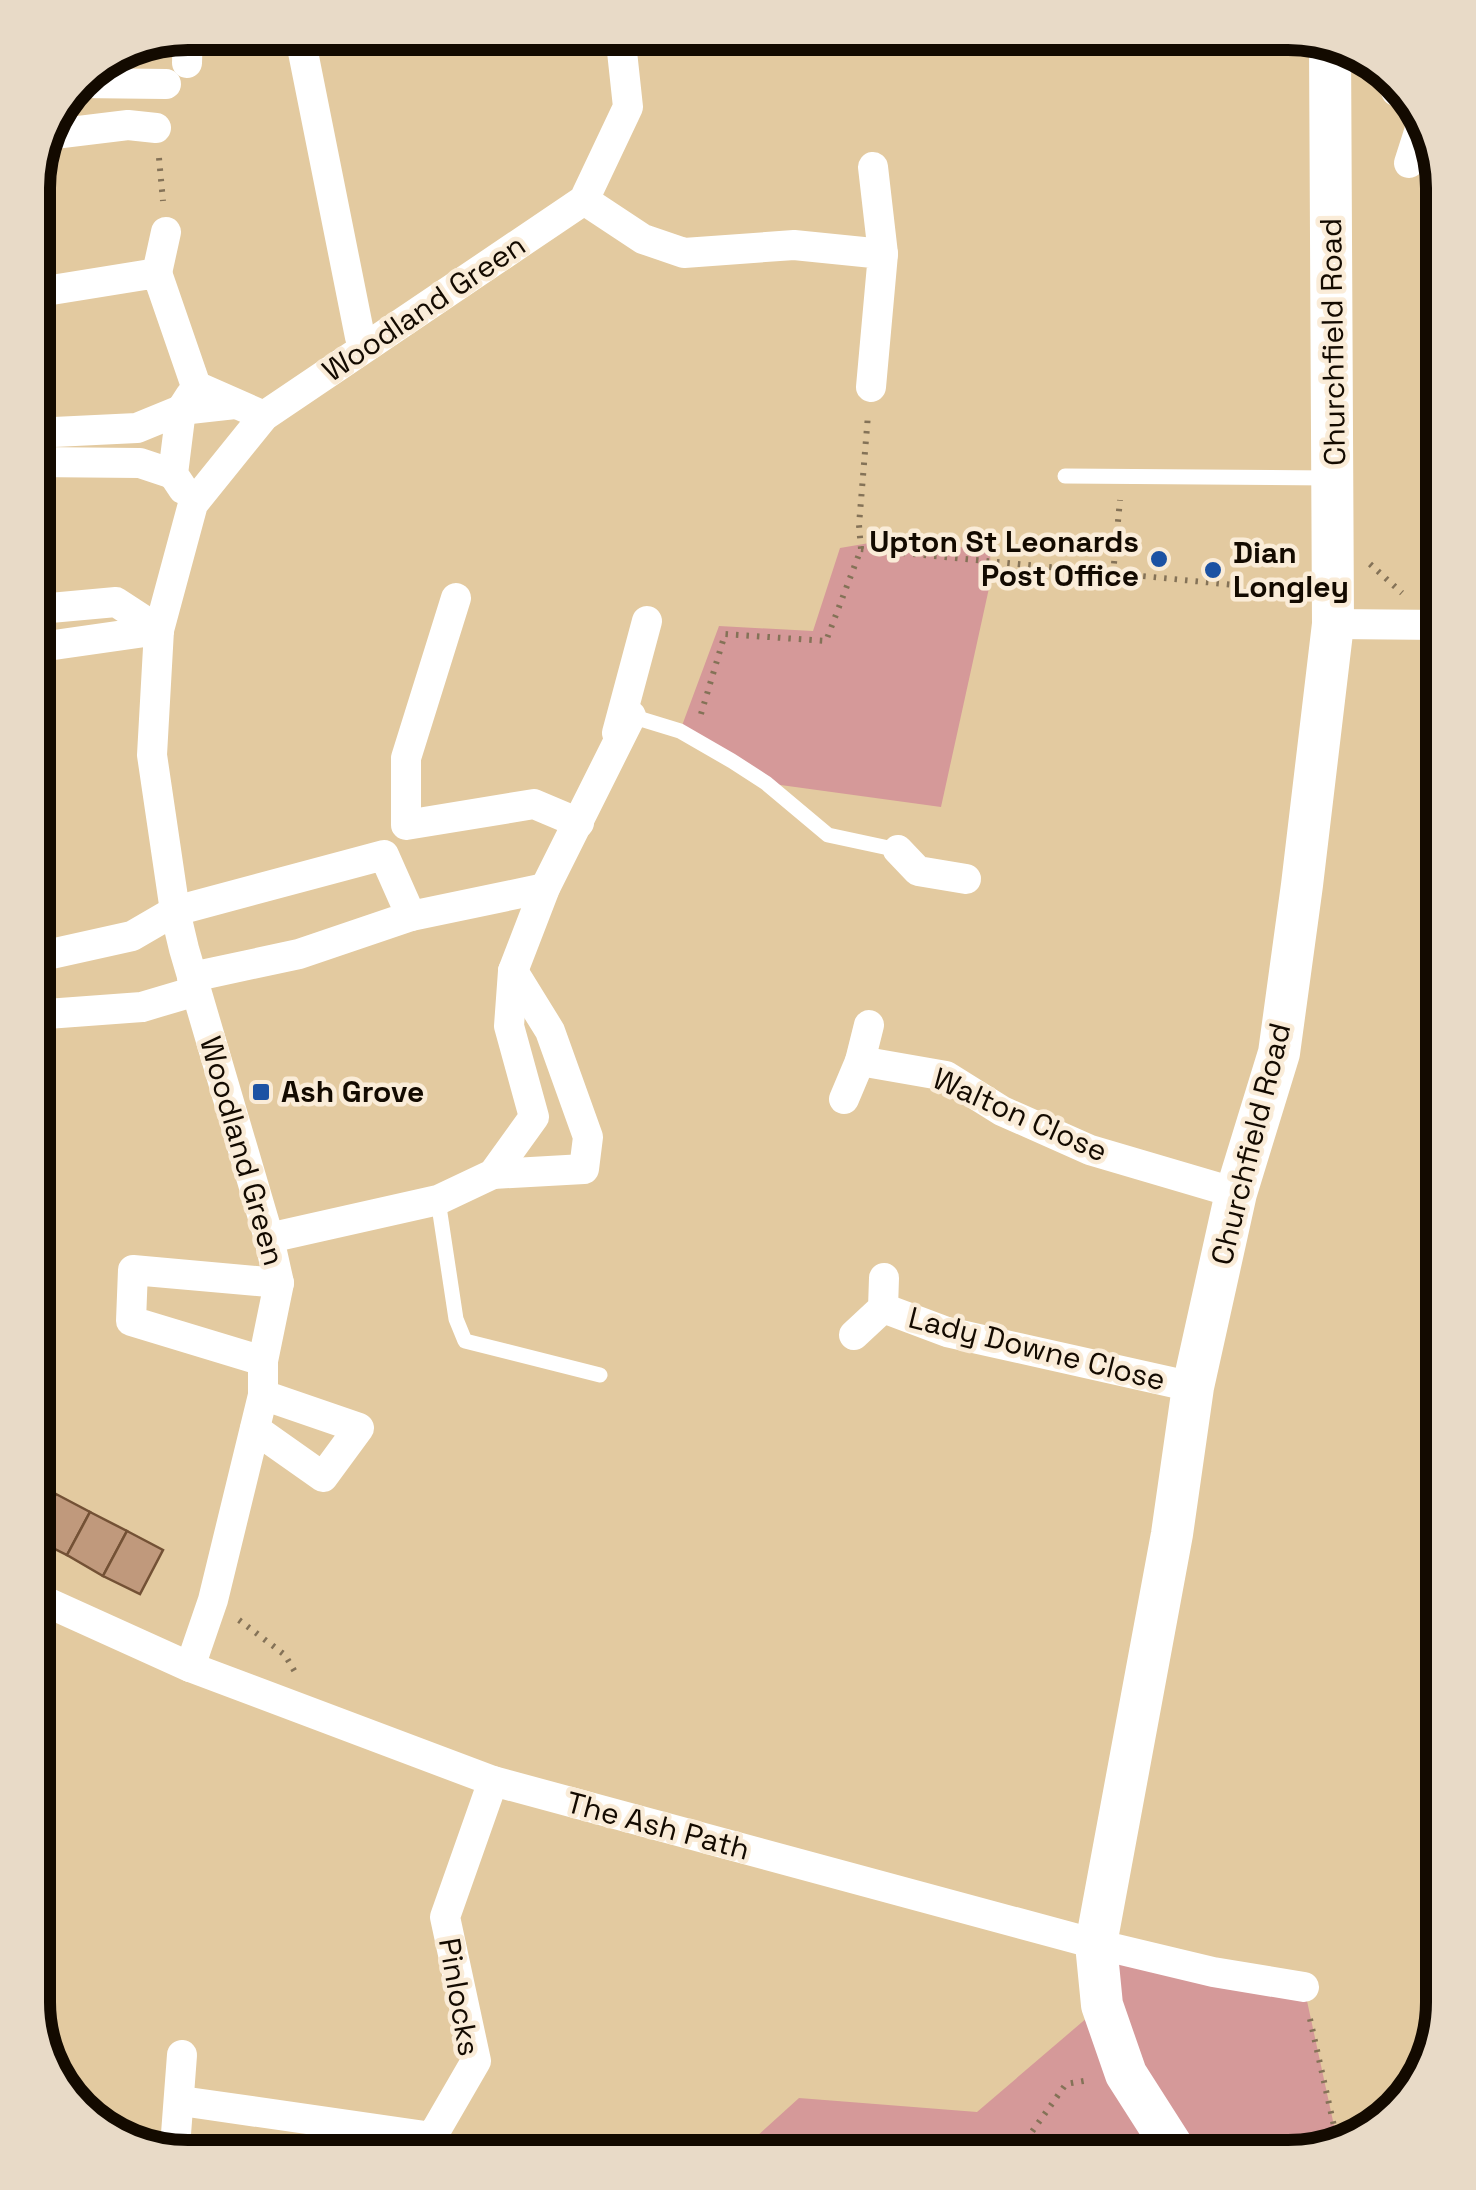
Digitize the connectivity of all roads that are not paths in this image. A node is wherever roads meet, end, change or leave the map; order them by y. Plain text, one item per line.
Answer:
1 (303, 50) edge
2 (622, 50) edge
3 (1330, 56) edge
4 (180, 60) edge
5 (106, 77) edge
6 (156, 128) dead end
7 (61, 133) edge
8 (1417, 138) edge
9 (1409, 162) dead end
10 (873, 167) dead end
11 (584, 200) junction
12 (166, 232) dead end
13 (883, 254) junction
14 (156, 273) junction
15 (50, 290) edge
16 (360, 336) dead end
17 (871, 387) road end
18 (188, 398) junction
19 (264, 416) junction
20 (50, 432) edge
21 (50, 462) edge
22 (174, 474) junction
23 (1065, 476) dead end
24 (1334, 478) junction
25 (193, 504) junction
26 (456, 598) dead end
27 (50, 608) edge
28 (1332, 609) junction
29 (648, 621) dead end
30 (1426, 623) edge
31 (158, 630) junction
32 (50, 646) edge
33 (631, 716) joint
34 (613, 750) junction
35 (579, 822) junction
36 (898, 850) joint
37 (966, 879) dead end
38 (546, 888) junction
39 (175, 911) junction
40 (411, 916) junction
41 (50, 954) edge
42 (513, 971) junction
43 (194, 984) junction
44 (50, 1014) edge
45 (869, 1026) dead end
46 (860, 1061) junction
47 (844, 1099) dead end
48 (492, 1174) junction
49 (1236, 1193) junction
50 (438, 1200) junction
51 (269, 1238) junction
52 (279, 1283) junction
53 (854, 1334) dead end
54 (263, 1361) junction
55 (600, 1376) dead end
56 (1193, 1387) junction
57 (263, 1395) junction
58 (255, 1430) junction
59 (50, 1604) edge
60 (190, 1667) junction
61 (493, 1781) junction
62 (1096, 1944) junction
63 (1304, 1987) road end
64 (182, 2056) dead end
65 (181, 2102) junction
66 (176, 2140) edge
67 (1168, 2140) edge

1 - 16 street, Woodland Green
2 - 11 street
3 - 24 street, Churchfield Road
4 - 5 street
6 - 7 street
8 - 9 street
10 - 13 street
11 - 13 street
11 - 19 street, Woodland Green
12 - 14 street
13 - 17 street
14 - 15 street
14 - 18 street
18 - 19 street
18 - 20 street
18 - 22 street
19 - 25 street, Woodland Green
21 - 22 street
22 - 25 street
23 - 24 lane
24 - 28 street, Churchfield Road
25 - 31 street, Woodland Green
26 - 35 street
27 - 31 street
28 - 30 street
28 - 49 street, Churchfield Road
29 - 34 street
31 - 32 street
31 - 39 street, Woodland Green
33 - 34 street
33 - 36 lane
34 - 35 street
35 - 38 street
36 - 37 street
38 - 40 street
38 - 42 street
39 - 40 street
39 - 41 street
39 - 43 street, Woodland Green
40 - 43 street
42 - 48 street
42 - 48 street
43 - 44 street
43 - 51 street, Woodland Green
45 - 46 street
46 - 47 street
46 - 49 street, Walton Close
48 - 50 street
49 - 56 street, Churchfield Road
50 - 51 street
50 - 55 lane
51 - 52 street, Woodland Green
52 - 54 street, Woodland Green
52 - 54 street
53 - 56 street, Lady Downe Close
54 - 57 street, Woodland Green
56 - 62 street, Churchfield Road
57 - 58 street, Woodland Green
57 - 58 street
58 - 60 street, Woodland Green
59 - 60 street, The Ash Path
60 - 61 street, The Ash Path
61 - 62 street, The Ash Path
61 - 65 street, Pinlocks
62 - 63 street, The Ash Path
62 - 67 street, Churchfield Road
64 - 65 street
65 - 66 street

